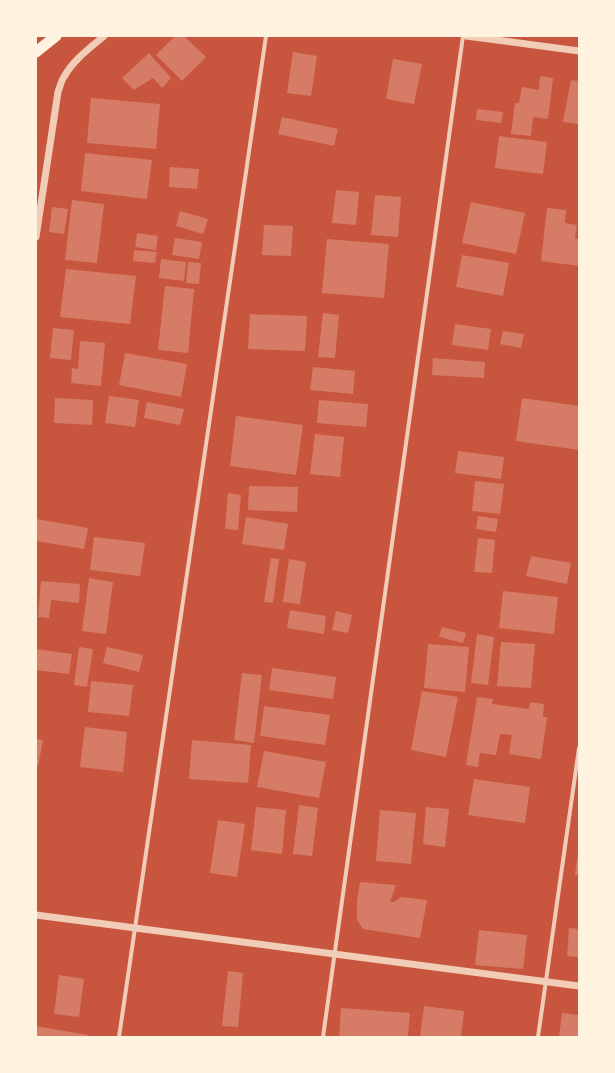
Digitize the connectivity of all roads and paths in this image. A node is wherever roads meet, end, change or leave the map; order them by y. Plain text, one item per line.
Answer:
1 (56, 36) edge
2 (104, 36) edge
3 (266, 36) edge
4 (464, 36) edge
5 (579, 51) edge
6 (36, 52) edge
7 (36, 237) edge
8 (579, 748) edge
9 (36, 915) edge
10 (135, 928) junction
11 (335, 954) junction
12 (545, 981) junction
13 (579, 986) edge
14 (119, 1037) edge
15 (323, 1037) edge
16 (538, 1037) edge

1 - 6 highway
2 - 7 street
3 - 10 street
4 - 5 street
4 - 11 street
8 - 12 street
9 - 10 street
10 - 11 street
10 - 14 street
11 - 12 street
11 - 15 street
12 - 13 street
12 - 16 street

